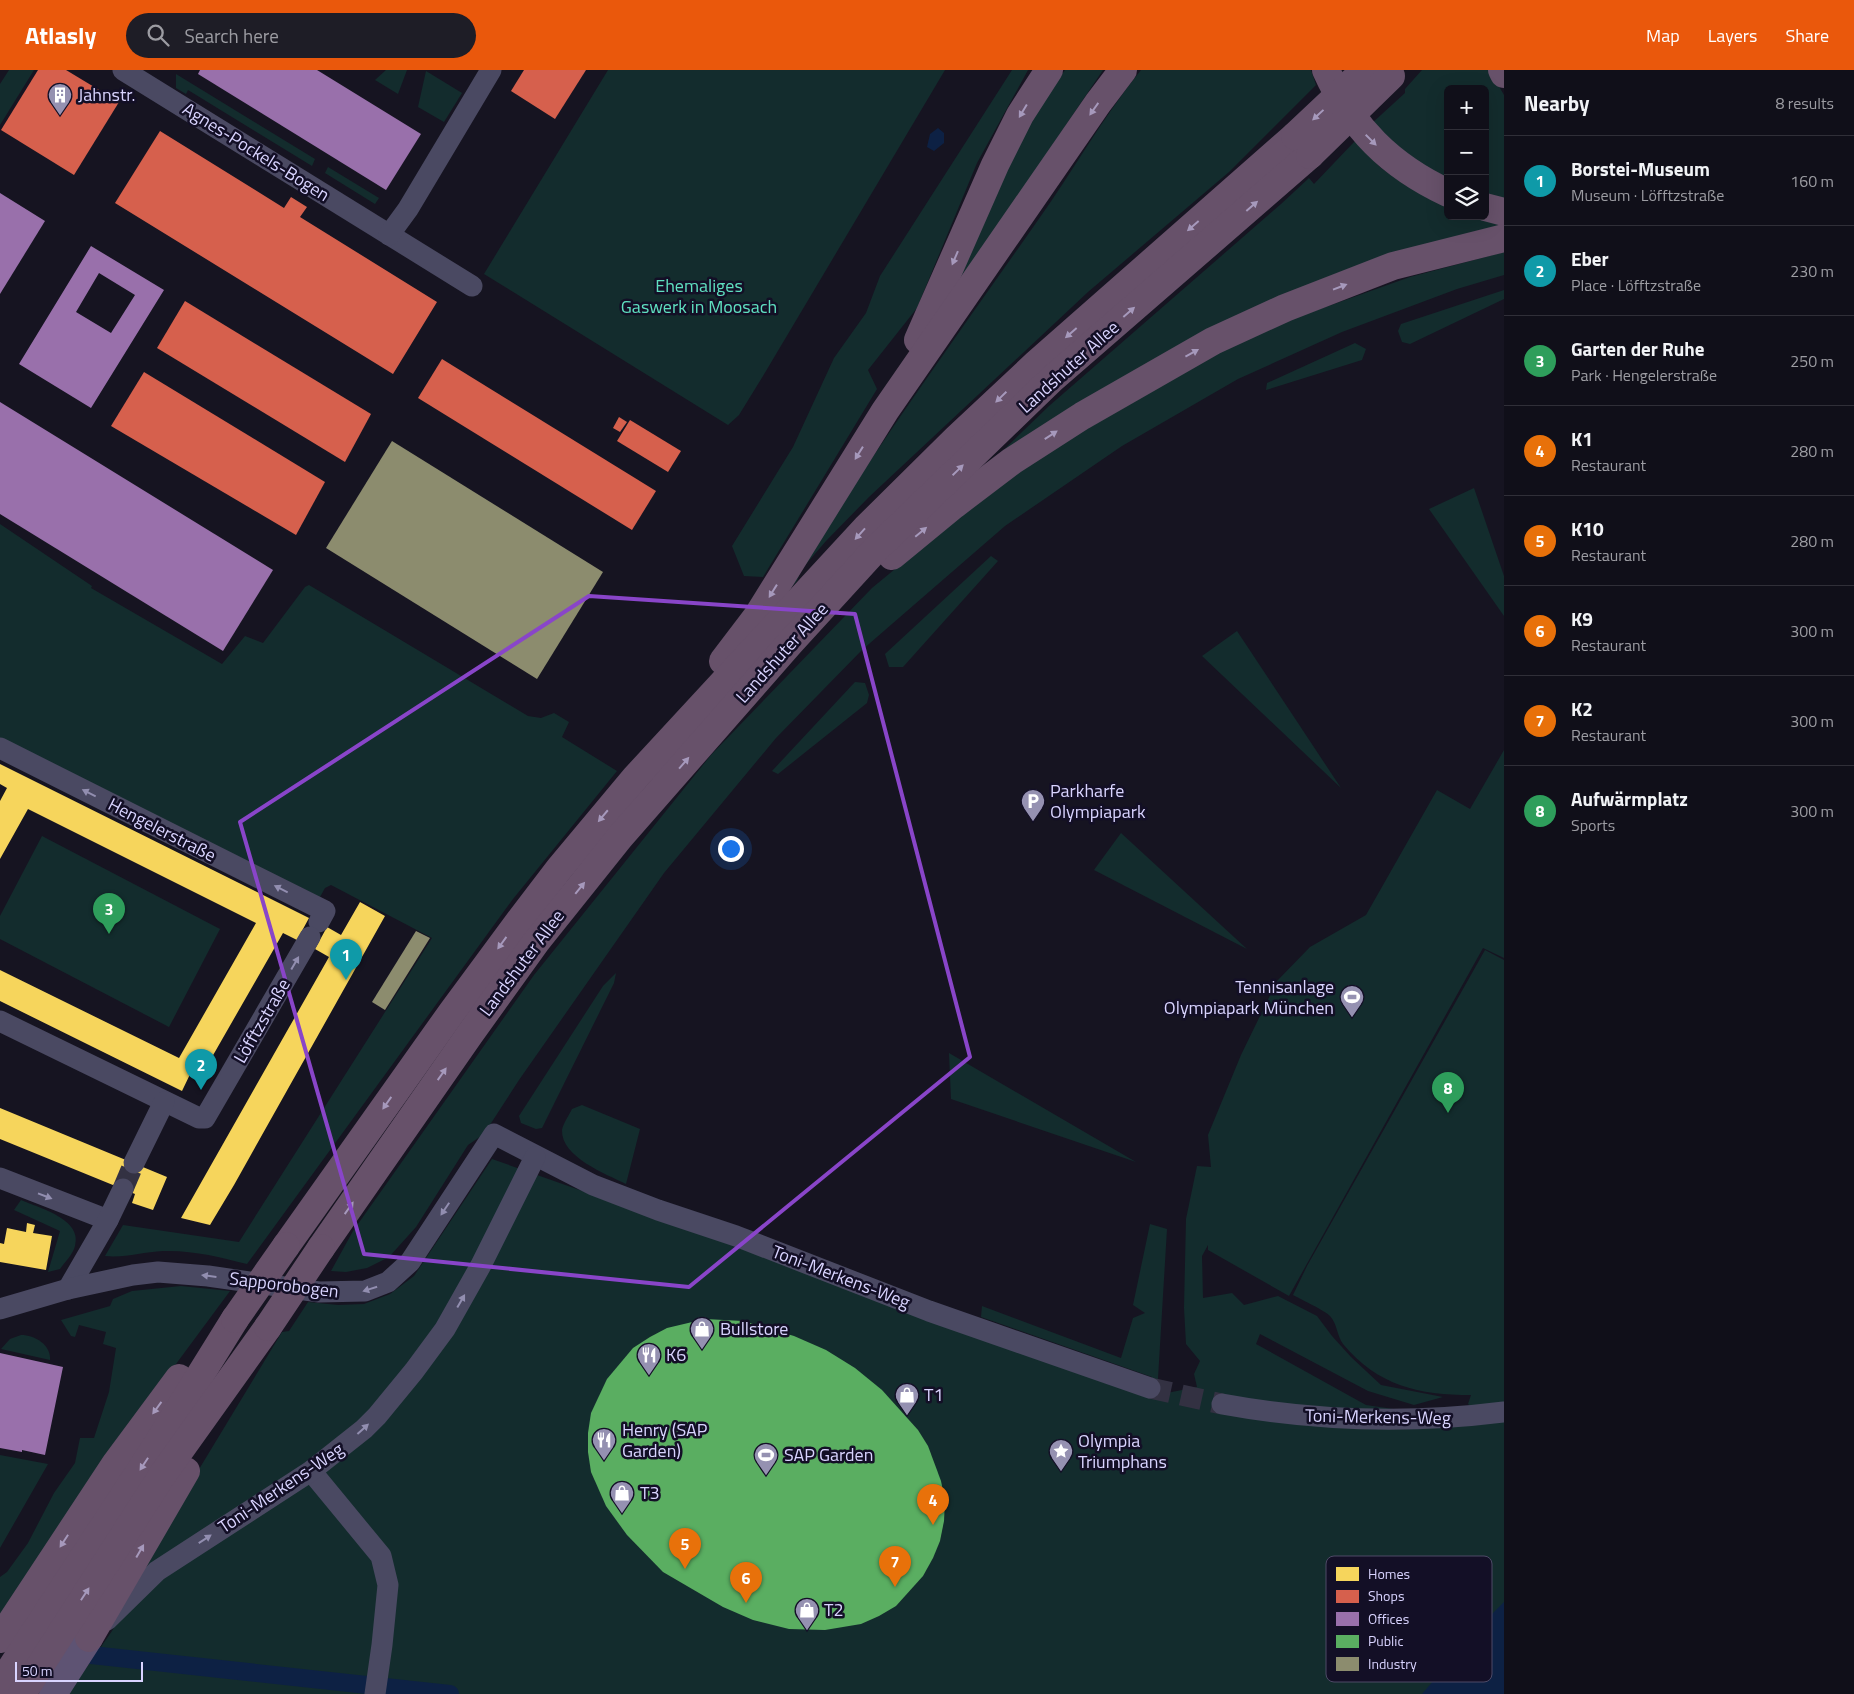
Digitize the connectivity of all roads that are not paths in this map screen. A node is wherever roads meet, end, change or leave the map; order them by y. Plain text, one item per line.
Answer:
1 (122, 70) edge
2 (491, 70) edge
3 (1049, 70) edge
4 (1123, 70) edge
5 (1326, 70) edge
6 (1365, 70) edge
7 (1502, 70) edge
8 (1394, 73) edge
9 (1504, 74) edge
10 (1303, 146) junction
11 (1444, 191) edge
12 (1489, 208) edge
13 (1504, 212) edge
14 (389, 235) junction
15 (1504, 238) edge
16 (472, 286) dead end
17 (884, 412) junction
18 (790, 643) junction
19 (0, 748) edge
20 (635, 778) junction
21 (318, 924) joint
22 (0, 1021) edge
23 (164, 1102) junction
24 (494, 1134) joint
25 (535, 1157) junction
26 (134, 1163) tunnel mouth
27 (0, 1178) edge
28 (122, 1189) tunnel mouth
29 (108, 1220) junction
30 (68, 1289) junction
31 (0, 1309) edge
32 (235, 1318) junction
33 (268, 1327) junction
34 (1150, 1388) tunnel mouth
35 (1222, 1404) tunnel mouth
36 (1504, 1412) edge
37 (311, 1471) junction
38 (46, 1633) junction
39 (3, 1634) edge
40 (89, 1638) junction
41 (15, 1689) edge
42 (54, 1693) edge
43 (375, 1694) edge

1 - 14 street, Agnes-Pockels-Bogen
2 - 14 street
3 -> 17 highway
4 -> 17 highway, Landshuter Allee
5 -> 11 highway
6 -> 10 highway, Landshuter Allee, bridge
7 - 9 highway
8 - 10 highway, Landshuter Allee, bridge
18 -> 10 highway, Landshuter Allee
10 -> 20 highway, Landshuter Allee
12 - 13 highway
14 - 16 street, Agnes-Pockels-Bogen
18 -> 15 highway
17 -> 20 highway, Landshuter Allee
33 -> 18 highway, Landshuter Allee, bridge
21 -> 19 street, Hengelerstraße
20 -> 32 highway, Landshuter Allee, bridge
23 -> 21 street, Löfftzstraße
22 - 23 street, Löfftzstraße
23 - 26 street
24 - 25 street, Toni-Merkens-Weg
24 -> 30 street, Sapporobogen
25 - 34 street, Toni-Merkens-Weg
37 -> 25 street, Toni-Merkens-Weg
27 -> 29 street
28 - 29 street
29 - 30 street
30 - 31 street, Sapporobogen
32 -> 38 highway
32 -> 39 highway
38 -> 33 highway
40 -> 33 highway
35 - 36 street, Toni-Merkens-Weg
40 -> 37 street, Toni-Merkens-Weg
37 - 43 street
38 - 41 highway
40 - 42 main road

